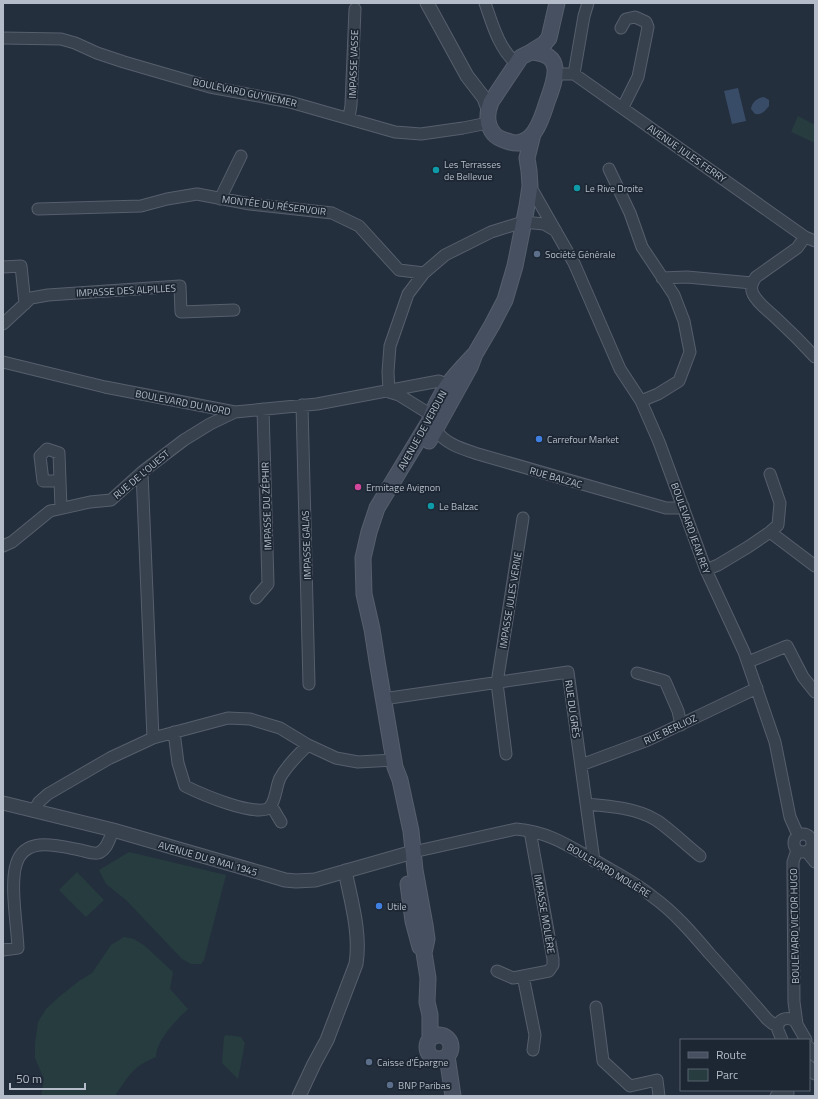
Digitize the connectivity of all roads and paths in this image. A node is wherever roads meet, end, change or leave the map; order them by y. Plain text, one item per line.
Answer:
1 (427, 3) edge
2 (485, 3) edge
3 (556, 3) edge
4 (588, 3) edge
5 (355, 9) dead end
6 (621, 28) dead end
7 (3, 38) edge
8 (549, 38) junction
9 (531, 52) junction
10 (516, 63) junction
11 (554, 66) junction
12 (574, 74) junction
13 (502, 86) junction
14 (476, 88) junction
15 (623, 107) junction
16 (488, 116) junction
17 (349, 118) junction
18 (533, 134) junction
19 (513, 143) junction
20 (241, 156) dead end
21 (528, 158) junction
22 (609, 169) dead end
23 (530, 186) junction
24 (220, 199) junction
25 (38, 209) dead end
26 (524, 222) junction
27 (557, 232) junction
28 (810, 239) edge
29 (3, 267) edge
30 (424, 274) junction
31 (662, 278) junction
32 (752, 283) junction
33 (25, 304) junction
34 (234, 310) dead end
35 (3, 324) edge
36 (815, 357) edge
37 (3, 362) edge
38 (389, 392) junction
39 (450, 392) junction
40 (641, 401) junction
41 (302, 405) junction
42 (263, 409) junction
43 (235, 412) junction
44 (433, 423) junction
45 (142, 472) junction
46 (770, 474) dead end
47 (60, 481) dead end
48 (683, 506) junction
49 (61, 508) junction
50 (523, 518) dead end
51 (770, 532) junction
52 (3, 546) edge
53 (815, 566) edge
54 (706, 570) junction
55 (256, 598) dead end
56 (748, 662) junction
57 (637, 673) dead end
58 (497, 683) junction
59 (309, 684) dead end
60 (756, 688) junction
61 (815, 692) edge
62 (383, 700) junction
63 (681, 724) junction
64 (174, 732) junction
65 (153, 738) junction
66 (308, 745) junction
67 (506, 754) dead end
68 (395, 764) junction
69 (581, 765) junction
70 (586, 804) junction
71 (271, 806) junction
72 (4, 807) edge
73 (34, 811) junction
74 (281, 822) dead end
75 (112, 830) junction
76 (530, 830) junction
77 (798, 835) junction
78 (808, 847) edge
79 (408, 853) junction
80 (700, 856) dead end
81 (594, 860) junction
82 (815, 862) edge
83 (345, 871) junction
84 (3, 950) edge
85 (497, 971) dead end
86 (524, 976) junction
87 (794, 1002) junction
88 (596, 1007) dead end
89 (787, 1018) junction
90 (797, 1024) junction
91 (778, 1026) junction
92 (437, 1037) junction
93 (782, 1039) edge
94 (805, 1039) edge
95 (533, 1050) dead end
96 (440, 1058) junction
97 (788, 1093) edge
98 (299, 1096) edge
99 (442, 1096) edge
100 (453, 1096) edge
101 (659, 1096) edge
102 (776, 1096) edge

1 - 14 street
2 - 10 street
3 - 8 main road
4 - 12 street
5 - 17 street, IMPASSE VASSE
6 - 15 street
7 - 17 street, BOULEVARD GUYNEMER
8 - 9 main road
8 - 11 main road
9 - 10 main road
9 - 11 main road
10 - 13 main road
11 - 12 street
11 - 18 main road, AVENUE DE VERDUN
12 - 15 street, AVENUE JULES FERRY
13 - 14 street
13 - 16 main road
14 - 16 street
15 - 28 street, AVENUE JULES FERRY
16 - 17 street, BOULEVARD GUYNEMER
16 - 19 main road
18 - 19 main road
18 - 21 main road, AVENUE DE VERDUN
19 - 21 main road
20 - 24 street
21 - 23 main road, AVENUE DE VERDUN
22 - 31 street
23 - 26 main road, AVENUE DE VERDUN
23 - 27 street, BOULEVARD JEAN REY
24 - 25 street, MONTÉE DU RÉSERVOIR
24 - 30 street, MONTÉE DU RÉSERVOIR
26 - 27 street
26 - 30 street
26 - 39 main road, AVENUE DE VERDUN
27 - 40 street, BOULEVARD JEAN REY
28 - 32 street
29 - 33 street
30 - 38 street
31 - 32 street
31 - 40 street
32 - 36 street
33 - 34 street, IMPASSE DES ALPILLES
33 - 35 street, IMPASSE DES ALPILLES
37 - 43 street, BOULEVARD DU NORD
38 - 39 street, BOULEVARD DU NORD
38 - 41 street, BOULEVARD DU NORD
38 - 44 street
39 - 44 main road, AVENUE DE VERDUN
40 - 48 street, BOULEVARD JEAN REY
41 - 42 street, BOULEVARD DU NORD
41 - 59 street, IMPASSE GALAS
42 - 43 street, BOULEVARD DU NORD
42 - 55 street, IMPASSE DU ZÉPHIR
43 - 45 street, RUE DE L'OUEST
44 - 48 street, RUE BALZAC
44 - 62 main road, AVENUE DE VERDUN
45 - 49 street, RUE DE L'OUEST
45 - 65 street
46 - 51 street
47 - 49 street
48 - 54 street, BOULEVARD JEAN REY
49 - 52 street, RUE DE L'OUEST
50 - 58 street, IMPASSE JULES VERNE
51 - 53 street
51 - 54 street
54 - 56 street, BOULEVARD JEAN REY
56 - 60 street, BOULEVARD JEAN REY
56 - 61 street
57 - 63 street
58 - 62 street, RUE DU GRÈS
58 - 67 street, IMPASSE JULES VERNE
58 - 69 street, RUE DU GRÈS
60 - 63 street, RUE BERLIOZ
60 - 77 street, BOULEVARD JEAN REY
62 - 68 main road, AVENUE DE VERDUN
63 - 69 street, RUE BERLIOZ
64 - 65 street
64 - 66 street
64 - 71 street
65 - 73 street
66 - 68 street
66 - 71 street
68 - 79 main road, AVENUE DE VERDUN
69 - 70 street, RUE DU GRÈS
70 - 80 street
70 - 81 street, RUE DU GRÈS
71 - 74 street
72 - 73 street, AVENUE DU 8 MAI 1945
73 - 75 street, AVENUE DU 8 MAI 1945
75 - 83 street, AVENUE DU 8 MAI 1945
75 - 84 street
76 - 79 street, BOULEVARD MOLIÈRE
76 - 81 street, BOULEVARD MOLIÈRE
76 - 86 street, IMPASSE MOLIÈRE
77 - 78 street
77 - 78 street, BOULEVARD VICTOR HUGO
78 - 82 street
78 - 87 street, BOULEVARD VICTOR HUGO
79 - 83 street, AVENUE DU 8 MAI 1945
79 - 92 main road, AVENUE DE VERDUN
81 - 91 street, BOULEVARD MOLIÈRE
83 - 98 street
85 - 86 street, IMPASSE MOLIÈRE
86 - 95 street
87 - 89 street, BOULEVARD VICTOR HUGO
87 - 90 street, BOULEVARD VICTOR HUGO
88 - 101 street
89 - 90 street
89 - 91 street
90 - 94 street
91 - 93 street
92 - 96 main road
92 - 96 main road
96 - 99 main road
96 - 100 main road
97 - 102 street

